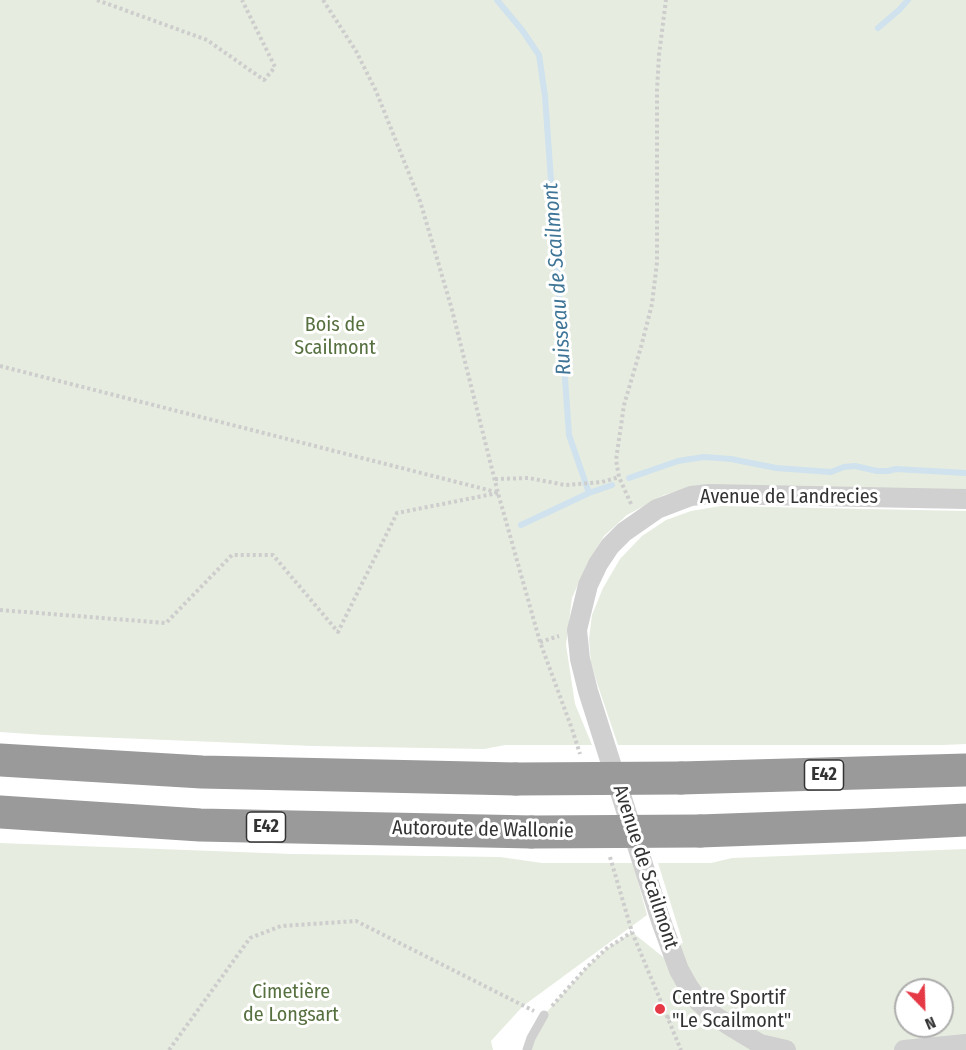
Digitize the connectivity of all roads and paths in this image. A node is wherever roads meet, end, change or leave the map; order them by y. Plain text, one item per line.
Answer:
1 (97, 0) edge
2 (242, 0) edge
3 (323, 0) edge
4 (666, 0) edge
5 (0, 366) edge
6 (619, 477) junction
7 (495, 479) junction
8 (498, 493) junction
9 (966, 499) edge
10 (640, 520) junction
11 (0, 610) edge
12 (577, 630) joint
13 (540, 642) dead end
14 (0, 760) edge
15 (966, 770) edge
16 (0, 812) edge
17 (966, 820) edge
18 (616, 877) dead end
19 (632, 932) junction
20 (544, 1015) junction
21 (966, 1044) edge
22 (169, 1050) edge
23 (526, 1050) edge
24 (681, 1050) edge
25 (786, 1050) edge
26 (904, 1050) edge

1 - 2 path
3 - 7 path
4 - 6 path
5 - 8 path
6 - 7 path
6 - 10 path
7 - 8 path
8 - 11 path
8 - 13 path
9 - 10 street, Avenue de Landrecies
10 - 12 street, Avenue de Landrecies
12 - 25 street, Avenue de Scailmont
14 - 15 highway, E42, bridge
16 - 17 highway, Autoroute de Wallonie / E42, bridge
18 - 19 path
19 - 20 path
19 - 24 path
20 - 22 path
20 - 23 lane
21 - 26 street

